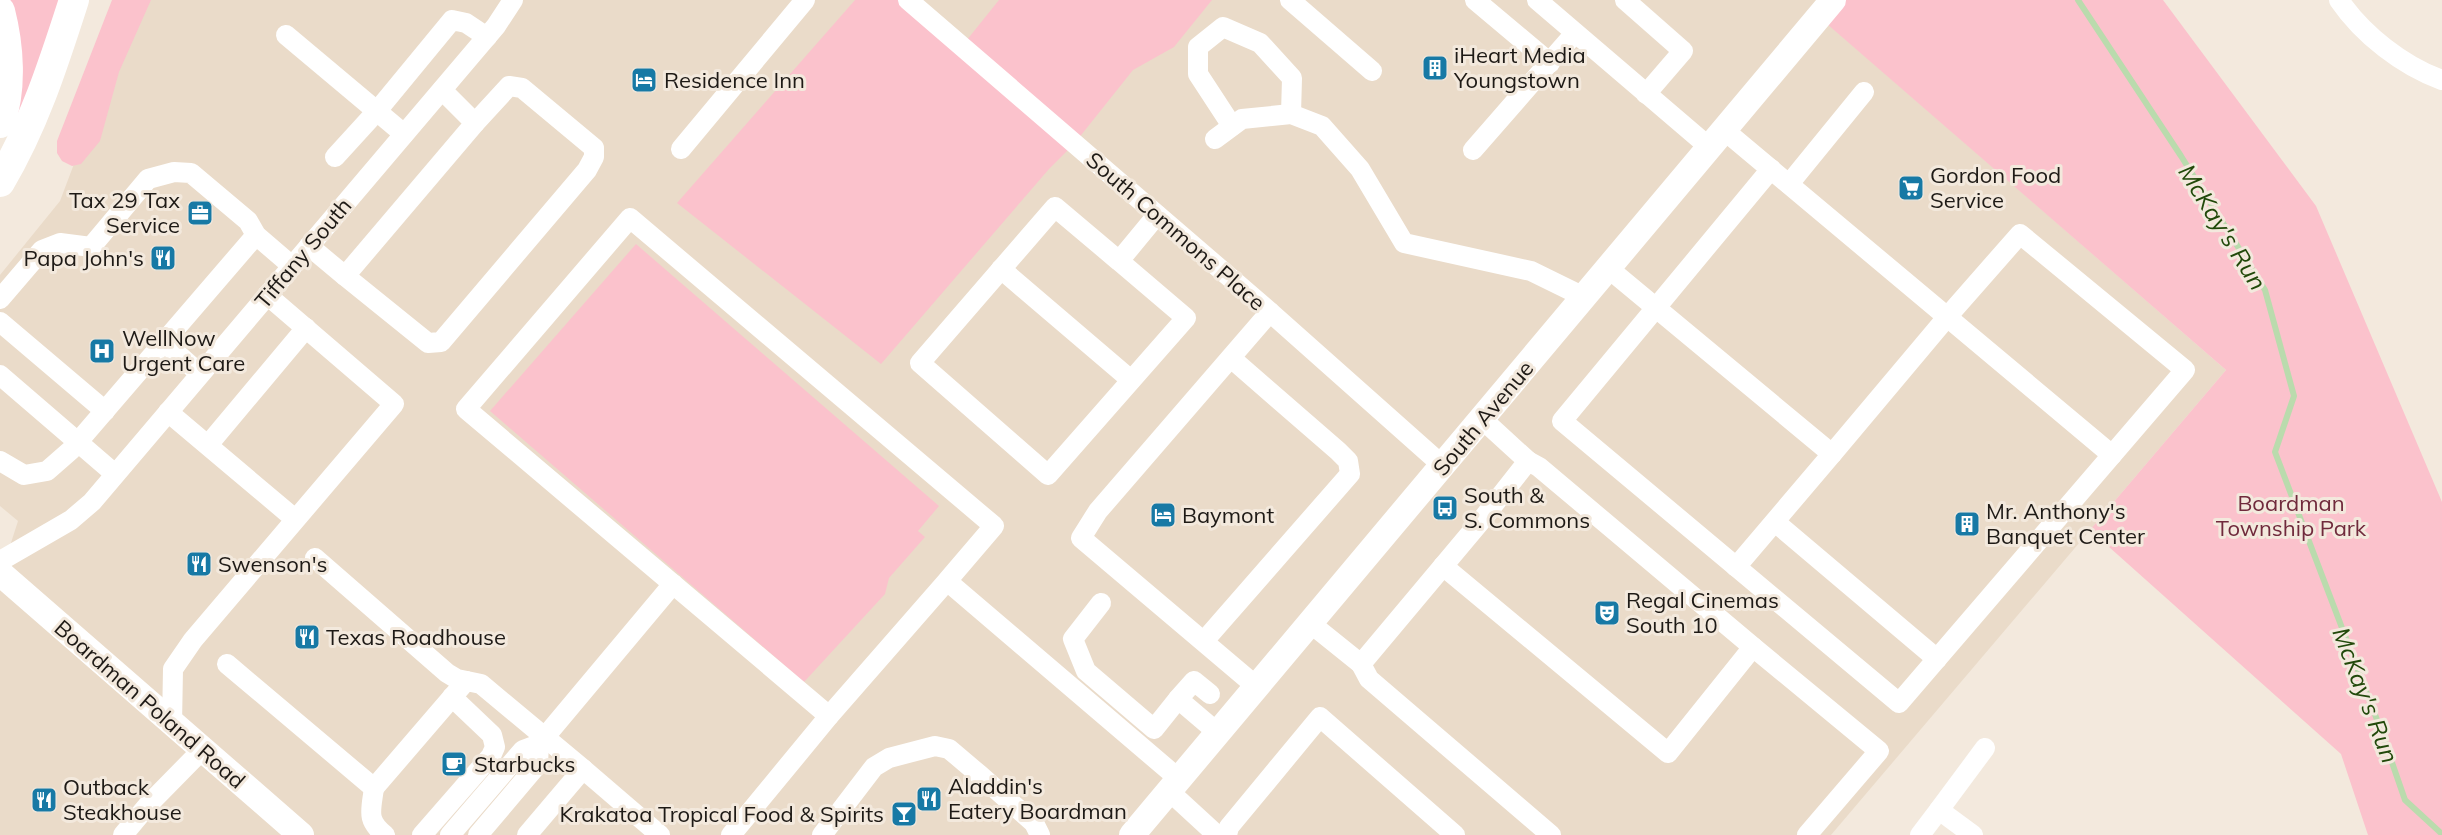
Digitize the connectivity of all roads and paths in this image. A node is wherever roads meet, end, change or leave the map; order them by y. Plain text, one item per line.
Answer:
1 (74, 0) edge
2 (513, 0) edge
3 (805, 0) edge
4 (908, 0) edge
5 (1290, 0) edge
6 (1475, 0) edge
7 (1537, 0) edge
8 (1625, 0) edge
9 (1833, 0) edge
10 (2340, 0) edge
11 (0, 11) edge
12 (1575, 33) junction
13 (286, 35) dead end
14 (487, 37) junction
15 (1550, 63) junction
16 (1371, 71) dead end
17 (2442, 80) edge
18 (442, 90) junction
19 (1864, 92) dead end
20 (1646, 94) junction
21 (377, 111) junction
22 (1291, 114) junction
23 (0, 123) edge
24 (475, 123) junction
25 (1232, 126) junction
26 (404, 134) junction
27 (1215, 139) dead end
28 (1717, 139) junction
29 (681, 149) dead end
30 (1473, 150) dead end
31 (335, 157) dead end
32 (1771, 169) junction
33 (0, 182) edge
34 (1789, 184) junction
35 (1157, 215) junction
36 (256, 235) junction
37 (309, 246) junction
38 (1119, 261) junction
39 (292, 266) junction
40 (1001, 268) junction
41 (1608, 268) junction
42 (345, 276) junction
43 (267, 295) junction
44 (1584, 297) junction
45 (0, 299) edge
46 (1655, 308) junction
47 (1270, 312) junction
48 (1948, 316) junction
49 (0, 322) edge
50 (306, 328) junction
51 (164, 342) junction
52 (1231, 358) junction
53 (200, 374) junction
54 (0, 375) edge
55 (1131, 380) junction
56 (0, 383) edge
57 (105, 411) junction
58 (168, 412) junction
59 (1482, 419) junction
60 (60, 427) junction
61 (78, 442) junction
62 (0, 445) edge
63 (208, 446) junction
64 (1832, 454) junction
65 (2112, 455) junction
66 (0, 461) edge
67 (1528, 461) junction
68 (1442, 465) junction
69 (34, 473) junction
70 (115, 474) junction
71 (295, 519) junction
72 (1774, 522) junction
73 (315, 558) dead end
74 (0, 561) edge
75 (1443, 566) junction
76 (1736, 567) junction
77 (0, 573) edge
78 (947, 581) junction
79 (673, 584) junction
80 (1101, 603) dead end
81 (1310, 623) junction
82 (1204, 642) junction
83 (1753, 647) junction
84 (1937, 659) junction
85 (226, 664) dead end
86 (1361, 664) junction
87 (466, 681) junction
88 (1257, 687) junction
89 (1210, 694) dead end
90 (452, 697) junction
91 (1178, 699) junction
92 (829, 716) junction
93 (172, 724) junction
94 (1218, 733) junction
95 (542, 741) junction
96 (1985, 748) dead end
97 (202, 750) junction
98 (584, 768) junction
99 (1174, 785) junction
100 (374, 788) junction
101 (1939, 810) junction
102 (123, 835) edge
103 (301, 835) edge
104 (385, 835) edge
105 (422, 835) edge
106 (450, 835) edge
107 (478, 835) edge
108 (526, 835) edge
109 (660, 835) edge
110 (731, 835) edge
111 (822, 835) edge
112 (1040, 835) edge
113 (1132, 835) edge
114 (1217, 835) edge
115 (1227, 835) edge
116 (1455, 835) edge
117 (1551, 835) edge
118 (1807, 835) edge
119 (1920, 835) edge
120 (1973, 835) edge

1 - 33 highway
2 - 14 street, Tiffany South
3 - 29 street
4 - 35 street, South Commons Place
5 - 16 street
6 - 15 street
7 - 12 street
8 - 20 street
9 - 28 main road, South Avenue
10 - 17 street
11 - 23 highway
12 - 15 street
12 - 20 street
13 - 21 street
14 - 18 street, Tiffany South
14 - 21 street
15 - 30 street
18 - 24 street
18 - 26 street, Tiffany South
19 - 34 street
20 - 28 street
21 - 26 street
21 - 31 street
22 - 25 street
22 - 25 street
22 - 44 street
24 - 42 street
24 - 42 street
25 - 27 street
26 - 37 street, Tiffany South
28 - 32 street
28 - 41 main road, South Avenue
32 - 34 street
32 - 46 street
34 - 48 street
35 - 38 street
35 - 47 street, South Commons Place
36 - 39 street
36 - 45 street
36 - 51 street
37 - 39 street, Tiffany South
37 - 42 street
38 - 40 street
38 - 55 street
39 - 43 street, Tiffany South
40 - 55 street
40 - 55 street
41 - 44 main road, South Avenue
41 - 46 street
43 - 50 street
43 - 53 street, Tiffany South
44 - 59 main road, South Avenue
46 - 64 street
46 - 76 street
47 - 52 street
47 - 68 street, South Commons Place
48 - 64 street
48 - 65 street
48 - 65 street
49 - 57 street
50 - 63 street
50 - 71 street
51 - 53 street
51 - 57 street
52 - 82 street
52 - 82 street
53 - 58 street, Tiffany South
54 - 60 street
56 - 60 street
57 - 61 street
58 - 63 street
58 - 70 street, Tiffany South
59 - 67 street
59 - 68 main road, South Avenue
60 - 61 street
61 - 69 street
61 - 70 street
62 - 69 street
63 - 71 street
64 - 72 street
65 - 84 street
66 - 69 street
67 - 75 street
67 - 83 street
68 - 81 main road, South Avenue
70 - 74 street, Tiffany South
71 - 93 street
72 - 76 street
72 - 84 street
73 - 87 street
75 - 83 street
75 - 86 street
76 - 84 street
77 - 93 main road, Boardman Poland Road
78 - 79 street
78 - 92 street
78 - 99 street
79 - 92 street
79 - 95 street
80 - 91 street
81 - 86 street
81 - 88 main road, South Avenue
82 - 88 street
83 - 118 street
85 - 100 street
86 - 117 street
87 - 90 street
87 - 95 street
88 - 94 main road, South Avenue
89 - 91 street
90 - 100 street
90 - 105 street
91 - 94 street
92 - 110 street
93 - 97 main road, Boardman Poland Road
94 - 99 main road, South Avenue
95 - 98 street
95 - 106 street
95 - 107 street
96 - 101 street
97 - 102 street
97 - 103 main road, Boardman Poland Road
98 - 108 street
98 - 109 street
99 - 113 main road, South Avenue
99 - 114 street
100 - 104 street
101 - 119 street
101 - 120 street
111 - 112 street
115 - 116 street

